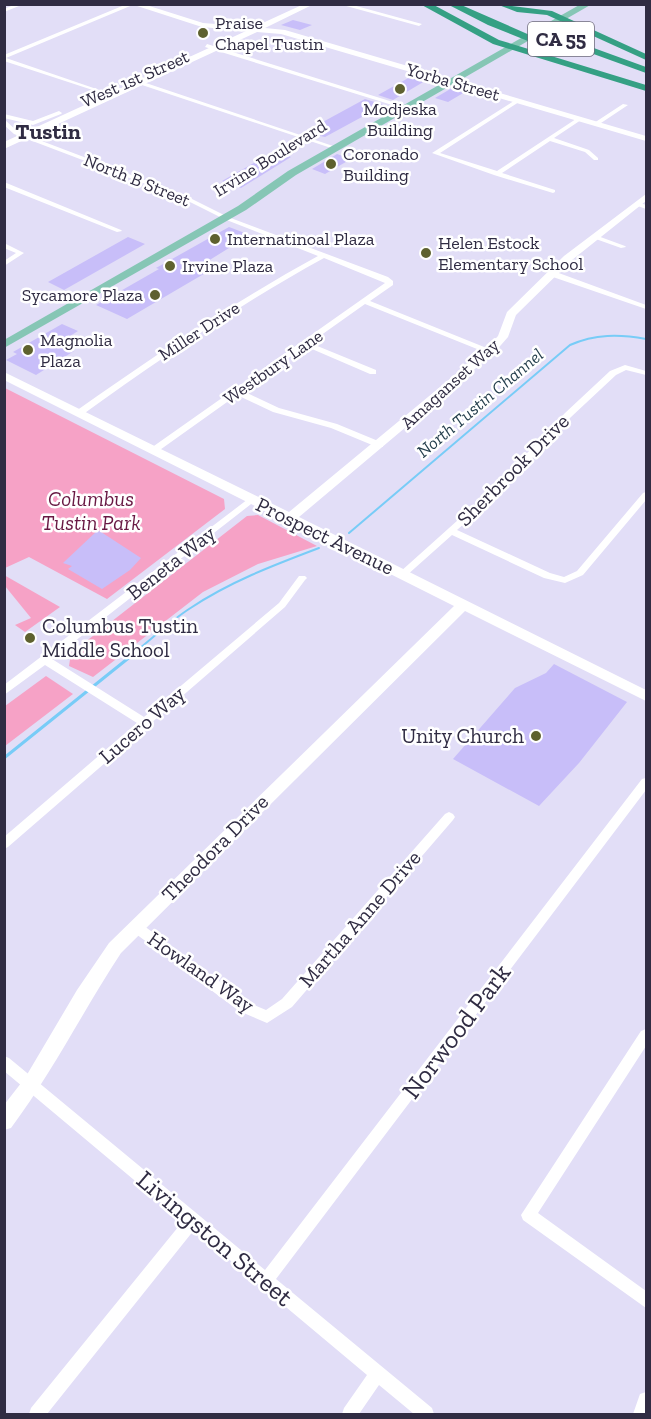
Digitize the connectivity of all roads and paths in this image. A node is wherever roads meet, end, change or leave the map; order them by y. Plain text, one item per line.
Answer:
1 (22, 4) edge
2 (133, 4) edge
3 (299, 4) edge
4 (311, 4) edge
5 (341, 4) edge
6 (424, 4) edge
7 (450, 4) edge
8 (507, 4) edge
9 (574, 4) edge
10 (588, 4) edge
11 (496, 8) edge
12 (6, 10) edge
13 (504, 16) dead end
14 (556, 19) junction
15 (275, 21) junction
16 (419, 24) dead end
17 (526, 25) dead end
18 (209, 26) junction
19 (246, 28) junction
20 (258, 29) junction
21 (282, 32) junction
22 (225, 38) junction
23 (512, 44) junction
24 (211, 47) junction
25 (646, 57) edge
26 (4, 58) edge
27 (646, 65) edge
28 (646, 70) edge
29 (442, 79) junction
30 (136, 81) junction
31 (646, 81) edge
32 (452, 82) junction
33 (646, 88) edge
34 (107, 95) junction
35 (517, 101) junction
36 (625, 105) dead end
37 (402, 106) junction
38 (59, 113) junction
39 (4, 116) edge
40 (579, 119) junction
41 (4, 121) edge
42 (596, 124) junction
43 (21, 134) junction
44 (4, 138) edge
45 (550, 139) junction
46 (646, 139) edge
47 (325, 145) junction
48 (4, 146) edge
49 (336, 148) junction
50 (596, 159) dead end
51 (496, 174) junction
52 (4, 184) edge
53 (554, 191) dead end
54 (646, 197) edge
55 (642, 206) edge
56 (220, 215) junction
57 (119, 231) dead end
58 (595, 237) junction
59 (4, 245) edge
60 (623, 247) dead end
61 (324, 255) junction
62 (4, 264) edge
63 (133, 266) junction
64 (553, 274) junction
65 (390, 283) joint
66 (366, 302) junction
67 (646, 307) edge
68 (4, 333) edge
69 (306, 344) junction
70 (4, 345) edge
71 (490, 351) junction
72 (373, 372) dead end
73 (646, 373) edge
74 (4, 375) edge
75 (238, 392) junction
76 (79, 413) junction
77 (380, 445) junction
78 (154, 450) junction
79 (646, 495) edge
80 (252, 500) junction
81 (290, 518) junction
82 (451, 531) junction
83 (403, 574) junction
84 (303, 578) dead end
85 (463, 604) junction
86 (45, 660) junction
87 (4, 691) edge
88 (646, 696) edge
89 (145, 723) junction
90 (646, 782) edge
91 (449, 817) dead end
92 (4, 844) edge
93 (136, 927) junction
94 (267, 1017) joint
95 (646, 1035) edge
96 (4, 1062) edge
97 (32, 1084) junction
98 (4, 1121) edge
99 (193, 1220) junction
100 (266, 1280) junction
101 (646, 1300) edge
102 (377, 1373) junction
103 (646, 1400) edge
104 (37, 1414) edge
105 (350, 1414) edge
106 (426, 1414) edge
107 (641, 1414) edge

1 - 12 street
2 - 18 main road
2 - 26 street
3 - 19 main road, West 1st Street
4 - 15 main road, West 1st Street
5 - 16 street
6 - 23 highway
7 - 31 highway, CA 55
8 - 27 highway
9 - 14 main road
10 - 14 main road
11 - 13 highway, CA 55
11 - 14 highway
14 - 23 main road
14 - 25 highway
15 - 20 main road, West 1st Street
15 - 21 main road
17 - 28 highway, CA 55
18 - 19 main road, Yorba Street
18 - 22 main road
19 - 20 main road, Yorba Street
19 - 22 main road, West 1st Street
20 - 21 main road, Yorba Street
20 - 24 main road, West 1st Street
21 - 29 main road, Yorba Street
22 - 24 main road, West 1st Street
23 - 29 main road, Irvine Boulevard
23 - 32 main road, Irvine Boulevard
23 - 33 highway
24 - 30 main road, West 1st Street
24 - 37 street
26 - 34 street
29 - 32 main road, Yorba Street
29 - 37 main road, Irvine Boulevard
30 - 34 main road, West 1st Street
30 - 47 street
32 - 35 main road, Yorba Street
32 - 37 main road, Irvine Boulevard
34 - 38 main road, West 1st Street
34 - 43 main road, West 1st Street
35 - 40 main road, Yorba Street
35 - 51 street
36 - 42 street
37 - 47 main road, Irvine Boulevard
37 - 49 main road, Irvine Boulevard
38 - 39 street
38 - 43 main road, West 1st Street
40 - 42 main road, Yorba Street
40 - 45 street
41 - 43 street
42 - 46 main road, Yorba Street
43 - 44 main road, West 1st Street
43 - 48 main road, West 1st Street
43 - 56 street, North B Street
45 - 50 street
45 - 51 street
47 - 49 street
47 - 56 main road, Irvine Boulevard
49 - 56 main road, Irvine Boulevard
51 - 53 street
52 - 57 street
54 - 55 main road, Amaganset Way
55 - 58 main road, Amaganset Way
56 - 61 street, North B Street
56 - 63 main road, Irvine Boulevard
58 - 60 street
58 - 64 main road, Amaganset Way
59 - 62 street
61 - 65 street, North B Street
61 - 76 street, Miller Drive
63 - 68 main road, Irvine Boulevard
63 - 70 main road, Irvine Boulevard
64 - 67 street
64 - 71 main road, Amaganset Way
65 - 66 street, Westbury Lane
66 - 69 street, Westbury Lane
66 - 71 street
69 - 72 street
69 - 75 street, Westbury Lane
71 - 77 main road, Amaganset Way
73 - 82 street, Sherbrook Drive
74 - 76 main road, Prospect Avenue
75 - 77 street
75 - 78 street, Westbury Lane
76 - 78 main road, Prospect Avenue
77 - 81 main road, Amaganset Way
78 - 80 main road, Prospect Avenue
79 - 82 street
80 - 81 main road, Prospect Avenue
80 - 86 street, Beneta Way
81 - 83 main road, Prospect Avenue
82 - 83 street, Sherbrook Drive
83 - 85 main road, Prospect Avenue
84 - 89 street, Lucero Way
85 - 88 main road, Prospect Avenue
85 - 93 main road, Theodora Drive
86 - 87 street, Beneta Way
86 - 89 street
89 - 92 street, Lucero Way
90 - 100 street, Norwood Park
91 - 94 street, Martha Anne Drive
93 - 94 street, Howland Way
93 - 97 main road, Theodora Drive
95 - 101 street
96 - 97 street, Livingston Street
97 - 98 main road, Theodora Drive
97 - 99 street, Livingston Street
99 - 100 street, Livingston Street
99 - 104 street
100 - 102 street, Livingston Street
102 - 105 street
102 - 106 street, Livingston Street
103 - 107 street

